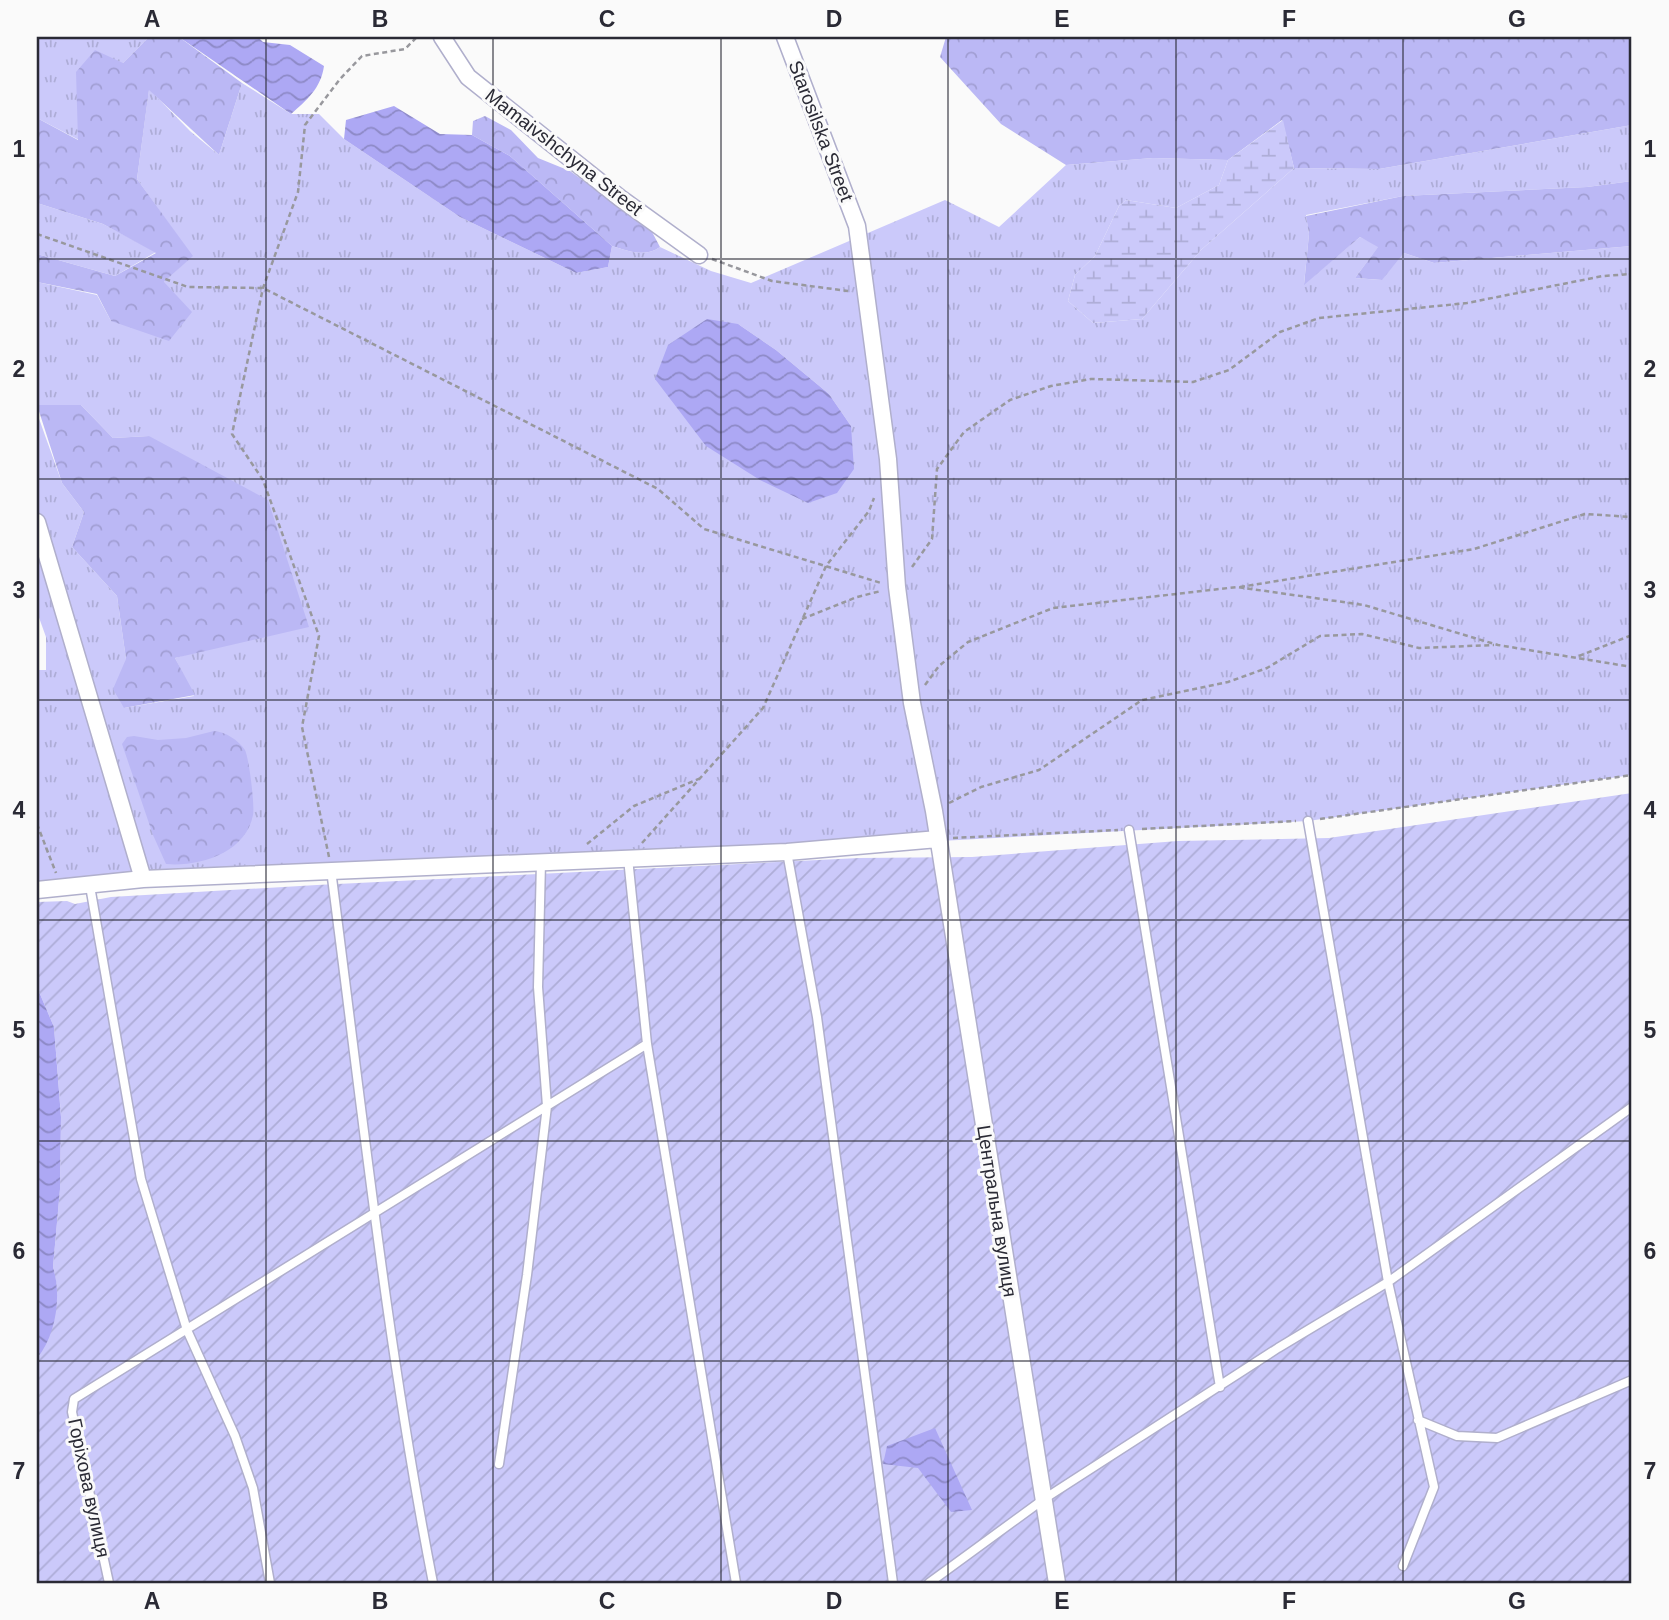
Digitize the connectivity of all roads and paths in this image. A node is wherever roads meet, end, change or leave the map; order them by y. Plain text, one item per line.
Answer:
1 (417, 37) edge
2 (442, 37) edge
3 (785, 37) edge
4 (37, 234) edge
5 (699, 255) joint
6 (1632, 274) edge
7 (263, 288) junction
8 (868, 293) junction
9 (874, 498) dead end
10 (1632, 517) edge
11 (37, 522) edge
12 (826, 566) junction
13 (897, 587) junction
14 (1237, 587) junction
15 (802, 620) junction
16 (1632, 635) edge
17 (1498, 645) junction
18 (1576, 657) junction
19 (1632, 667) edge
20 (912, 703) junction
21 (1632, 775) edge
22 (704, 777) junction
23 (934, 811) junction
24 (1308, 821) junction
25 (37, 824) edge
26 (1129, 830) junction
27 (938, 839) junction
28 (787, 852) junction
29 (628, 858) junction
30 (565, 861) junction
31 (541, 862) junction
32 (331, 870) junction
33 (143, 879) junction
34 (90, 886) junction
35 (62, 888) junction
36 (37, 890) edge
37 (647, 1044) junction
38 (547, 1106) junction
39 (1632, 1107) edge
40 (375, 1213) junction
41 (1388, 1282) junction
42 (187, 1330) junction
43 (1632, 1380) edge
44 (1220, 1387) junction
45 (1418, 1420) junction
46 (499, 1464) dead end
47 (1044, 1499) junction
48 (1403, 1566) dead end
49 (109, 1583) edge
50 (270, 1583) edge
51 (433, 1583) edge
52 (736, 1583) edge
53 (893, 1583) edge
54 (929, 1583) edge
55 (1056, 1583) edge

1 - 7 path
2 - 5 street, Mamaivshchyna Street
3 - 8 street, Starosilska Street
4 - 7 path
5 - 8 path
6 - 13 path
7 - 12 path
7 - 32 path
8 - 13 street, Starosilska Street
9 - 12 path
10 - 14 path
11 - 33 street
12 - 13 path
12 - 15 path
13 - 15 path
13 - 20 street, Центральна вулиця
14 - 17 path
14 - 20 path
15 - 22 path
16 - 18 path
17 - 18 path
17 - 23 path
18 - 19 path
20 - 23 street, Центральна вулиця
21 - 24 path
22 - 29 path
22 - 30 path
23 - 27 street, Центральна вулиця
24 - 26 path
24 - 41 lane
25 - 35 path
26 - 27 path
26 - 44 lane
27 - 28 street
27 - 47 street, Центральна вулиця
28 - 29 street
28 - 53 lane
29 - 30 street
29 - 37 lane
30 - 31 street
31 - 32 street
31 - 38 lane
32 - 33 street
32 - 40 lane
33 - 34 street
34 - 35 street
34 - 42 lane
35 - 36 street
37 - 38 lane
37 - 52 lane
38 - 40 lane
38 - 46 lane
39 - 41 lane
40 - 42 lane
40 - 51 lane
41 - 44 lane
41 - 45 lane
42 - 49 lane, Горіхова вулиця
42 - 50 lane
43 - 45 lane
44 - 47 lane
45 - 48 lane
47 - 54 lane
47 - 55 street, Центральна вулиця

